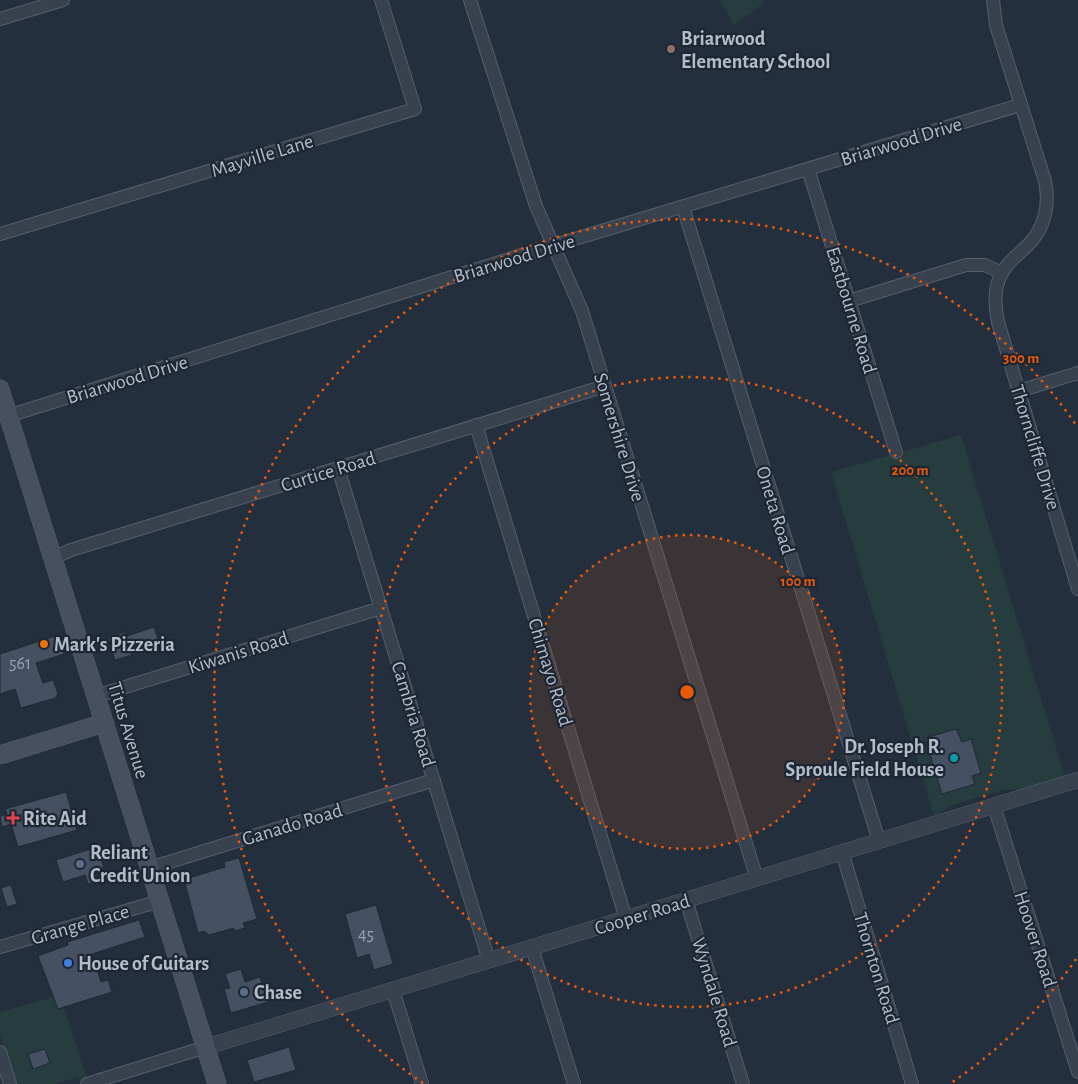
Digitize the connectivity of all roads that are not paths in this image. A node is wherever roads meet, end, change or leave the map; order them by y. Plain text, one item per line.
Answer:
1 (63, 0) edge
2 (381, 0) edge
3 (470, 0) edge
4 (993, 0) edge
5 (0, 19) edge
6 (1020, 105) junction
7 (808, 169) junction
8 (683, 207) junction
9 (0, 234) edge
10 (554, 246) junction
11 (1002, 273) junction
12 (849, 300) junction
13 (1078, 373) edge
14 (604, 386) junction
15 (0, 389) edge
16 (1019, 391) junction
17 (8, 416) junction
18 (476, 425) junction
19 (896, 452) dead end
20 (338, 468) junction
21 (53, 558) junction
22 (1078, 589) edge
23 (381, 608) junction
24 (96, 696) junction
25 (104, 723) junction
26 (0, 754) edge
27 (434, 780) junction
28 (1078, 780) edge
29 (994, 806) junction
30 (879, 841) junction
31 (842, 852) junction
32 (150, 868) junction
33 (757, 878) junction
34 (686, 900) junction
35 (160, 901) junction
36 (626, 919) junction
37 (0, 947) edge
38 (532, 948) junction
39 (489, 961) junction
40 (394, 990) junction
41 (206, 1047) junction
42 (0, 1052) edge
43 (1078, 1072) edge
44 (10, 1084) edge
45 (87, 1084) edge
46 (218, 1084) edge
47 (422, 1084) edge
48 (574, 1084) edge
49 (744, 1084) edge
50 (912, 1084) edge

1 - 5 street
2 - 9 street, Mayville Lane
3 - 10 street, Somershire Drive
4 - 6 street, Thorncliffe Drive
6 - 7 street, Briarwood Drive
6 - 11 street, Thorncliffe Drive
7 - 8 street, Briarwood Drive
7 - 12 street, Eastbourne Road
8 - 10 street, Briarwood Drive
8 - 30 street, Oneta Road
10 - 14 street, Somershire Drive
10 - 17 street, Briarwood Drive
11 - 12 street
11 - 16 street, Thorncliffe Drive
12 - 19 street, Eastbourne Road
13 - 16 street
14 - 18 street, Curtice Road
14 - 33 street, Somershire Drive
15 - 17 main road, Titus Avenue
16 - 22 street, Thorncliffe Drive
17 - 21 main road, Titus Avenue
18 - 20 street, Curtice Road
18 - 36 street, Chimayo Road
20 - 21 street, Curtice Road
20 - 23 street, Cambria Road
21 - 24 main road, Titus Avenue
23 - 24 street, Kiwanis Road
23 - 27 street, Cambria Road
24 - 25 main road, Titus Avenue
25 - 26 main road
25 - 32 main road, Titus Avenue
27 - 32 street, Ganado Road
27 - 39 street, Cambria Road
28 - 29 street, Cooper Road
29 - 30 street, Cooper Road
29 - 43 street, Hoover Road
30 - 31 street, Cooper Road
31 - 33 street, Cooper Road
31 - 50 street, Thornton Road
32 - 35 main road, Titus Avenue
33 - 34 street, Cooper Road
34 - 36 street, Cooper Road
34 - 49 street, Wyndale Road
35 - 37 street, Grange Place
35 - 41 main road, Titus Avenue
36 - 38 street, Cooper Road
38 - 39 street, Cooper Road
38 - 48 street
39 - 40 street, Cooper Road
40 - 41 street, Cooper Road
40 - 47 street
41 - 45 street
41 - 46 main road, Titus Avenue
42 - 44 street

